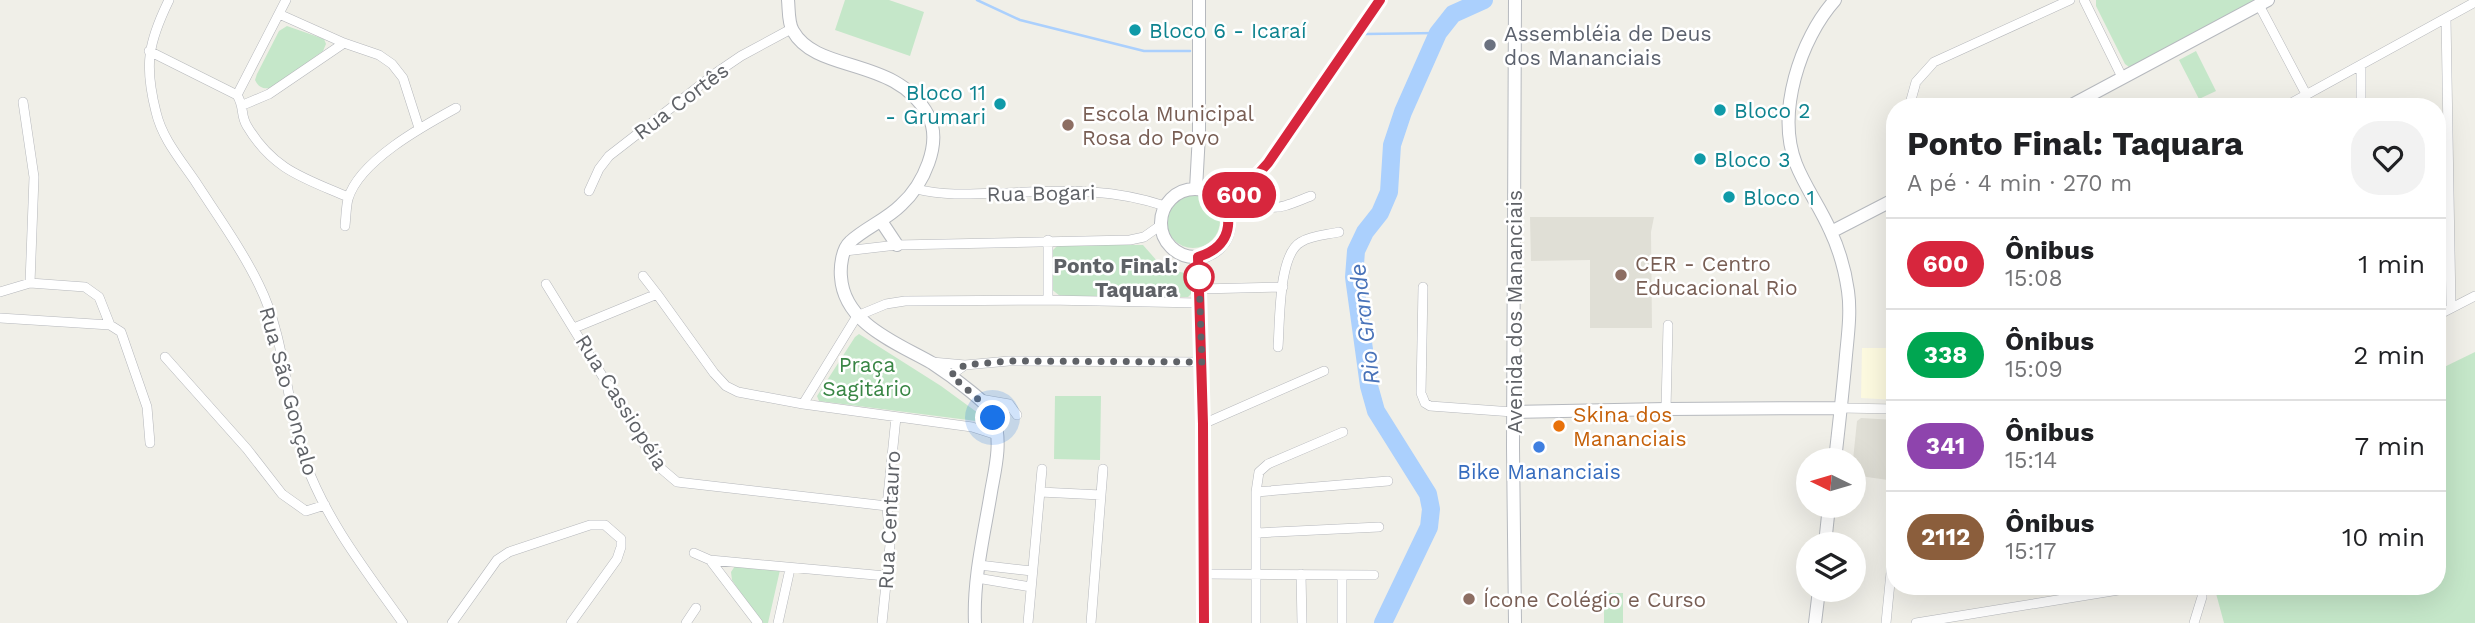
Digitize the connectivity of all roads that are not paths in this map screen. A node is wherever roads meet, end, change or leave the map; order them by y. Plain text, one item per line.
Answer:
1 (169, 0) edge
2 (286, 0) edge
3 (788, 0) edge
4 (1199, 0) edge
5 (1380, 0) edge
6 (1515, 0) edge
7 (1835, 0) edge
8 (2070, 0) edge
9 (2084, 0) edge
10 (2475, 2) edge
11 (2264, 3) edge
12 (279, 14) junction
13 (2446, 18) junction
14 (791, 29) junction
15 (344, 43) junction
16 (149, 51) junction
17 (2361, 66) junction
18 (2122, 77) junction
19 (2306, 94) junction
20 (237, 95) junction
21 (1912, 98) edge
22 (2084, 98) edge
23 (2299, 98) edge
24 (2361, 98) edge
25 (23, 102) dead end
26 (243, 105) junction
27 (456, 108) dead end
28 (419, 128) junction
29 (916, 189) junction
30 (1196, 189) junction
31 (589, 191) dead end
32 (1241, 194) junction
33 (1311, 196) dead end
34 (348, 197) junction
35 (1219, 199) junction
36 (1886, 204) edge
37 (1165, 206) junction
38 (1227, 212) junction
39 (881, 221) junction
40 (1161, 225) junction
41 (345, 226) dead end
42 (1339, 232) dead end
43 (1831, 232) junction
44 (1048, 240) junction
45 (897, 245) junction
46 (845, 251) junction
47 (1198, 257) junction
48 (643, 276) dead end
49 (30, 283) junction
50 (546, 284) dead end
51 (1283, 287) junction
52 (1423, 287) dead end
53 (1200, 289) junction
54 (0, 292) edge
55 (657, 294) junction
56 (2475, 296) edge
57 (1048, 300) junction
58 (1199, 303) junction
59 (2451, 308) junction
60 (2446, 311) edge
61 (857, 316) junction
62 (0, 318) edge
63 (110, 325) junction
64 (1668, 325) dead end
65 (575, 328) junction
66 (1278, 347) dead end
67 (165, 357) dead end
68 (930, 362) junction
69 (1202, 362) junction
70 (965, 365) junction
71 (1324, 371) dead end
72 (951, 375) junction
73 (980, 399) junction
74 (803, 404) junction
75 (1666, 408) junction
76 (1841, 408) junction
77 (1886, 410) edge
78 (1513, 412) junction
79 (1017, 415) dead end
80 (896, 417) junction
81 (993, 418) junction
82 (1203, 424) junction
83 (972, 426) junction
84 (1343, 432) dead end
85 (997, 435) junction
86 (150, 443) dead end
87 (1836, 448) edge
88 (1042, 469) dead end
89 (1103, 470) dead end
90 (1388, 481) dead end
91 (1040, 492) junction
92 (1256, 492) junction
93 (1101, 495) junction
94 (325, 505) junction
95 (887, 506) junction
96 (1380, 527) dead end
97 (1257, 533) junction
98 (694, 553) dead end
99 (710, 561) junction
100 (790, 569) junction
101 (1032, 571) junction
102 (978, 572) junction
103 (1203, 574) junction
104 (1256, 574) junction
105 (1301, 574) junction
106 (1342, 575) junction
107 (1374, 575) dead end
108 (886, 576) junction
109 (1031, 587) junction
110 (1889, 595) edge
111 (2088, 595) edge
112 (2202, 595) edge
113 (1818, 602) edge
114 (696, 608) dead end
115 (403, 623) edge
116 (452, 623) edge
117 (571, 623) edge
118 (686, 623) edge
119 (758, 623) edge
120 (778, 623) edge
121 (882, 623) edge
122 (975, 623) edge
123 (1028, 623) edge
124 (1091, 623) edge
125 (1204, 623) edge
126 (1256, 623) edge
127 (1302, 623) edge
128 (1342, 623) edge
129 (1515, 623) edge
130 (1815, 623) edge
131 (1886, 623) edge
132 (1916, 623) edge
133 (2194, 623) edge

1 - 16 street, Rua São Gonçalo
2 - 12 street
3 - 14 street
4 - 30 street
5 - 32 street
6 - 78 street, Avenida dos Mananciais
7 - 43 street
8 - 21 street
9 - 18 street
10 - 13 street
11 - 18 street
11 - 19 street
12 - 15 street
12 - 20 street
13 - 17 street
13 - 59 street
14 - 29 street
14 - 31 street, Rua Cortês
15 - 26 street
15 - 28 street
16 - 20 street
16 - 94 street, Rua São Gonçalo
17 - 19 street
17 - 24 street
18 - 22 street
19 - 23 street
20 - 26 street
25 - 49 street
26 - 34 street
27 - 28 street
28 - 34 street
29 - 37 street, Rua Bogari
29 - 39 street
30 - 35 street
30 - 37 street
32 - 33 street
32 - 35 street
32 - 38 street
34 - 41 street
35 - 38 street
36 - 43 street
37 - 40 street
38 - 47 street
39 - 45 street
39 - 46 street
40 - 44 street
40 - 47 street
42 - 51 street
43 - 76 street
44 - 45 street
44 - 57 street
45 - 46 street
46 - 61 street
47 - 53 street
48 - 55 street
49 - 54 street
49 - 63 street
50 - 65 street, Rua Cassiopéia
51 - 53 street
51 - 66 street
52 - 78 street
53 - 58 street
55 - 65 street
55 - 74 street
56 - 59 street
57 - 58 street
57 - 61 street
58 - 69 street
59 - 60 street
61 - 68 street
61 - 74 street
62 - 63 street
63 - 86 street
64 - 75 street
65 - 95 street, Rua Cassiopéia
67 - 94 street
68 - 70 street
68 - 72 street
69 - 70 street
69 - 82 street
70 - 72 street
71 - 82 street
72 - 73 street
73 - 79 street
73 - 81 street
74 - 80 street
75 - 76 street
75 - 78 street
76 - 77 street
76 - 87 street
78 - 129 street, Avenida dos Mananciais
80 - 83 street
80 - 95 street, Rua Centauro
81 - 83 street
81 - 85 street
82 - 103 street
83 - 85 street
84 - 92 street
85 - 102 street
88 - 91 street
89 - 93 street
90 - 92 street
91 - 93 street
91 - 101 street
92 - 97 street
93 - 124 street
94 - 115 street, Rua São Gonçalo
95 - 108 street, Rua Centauro
96 - 97 street
97 - 104 street
98 - 99 street
99 - 100 street
99 - 119 street
100 - 108 street
100 - 120 street
101 - 102 street
101 - 109 street
102 - 109 street
102 - 122 street
103 - 104 street
103 - 125 street
104 - 105 street
104 - 126 street
105 - 106 street
105 - 127 street
106 - 107 street
106 - 128 street
108 - 121 street, Rua Centauro
109 - 123 street
110 - 131 street
111 - 132 street
112 - 133 street
113 - 130 street
114 - 118 street
116 - 117 street

